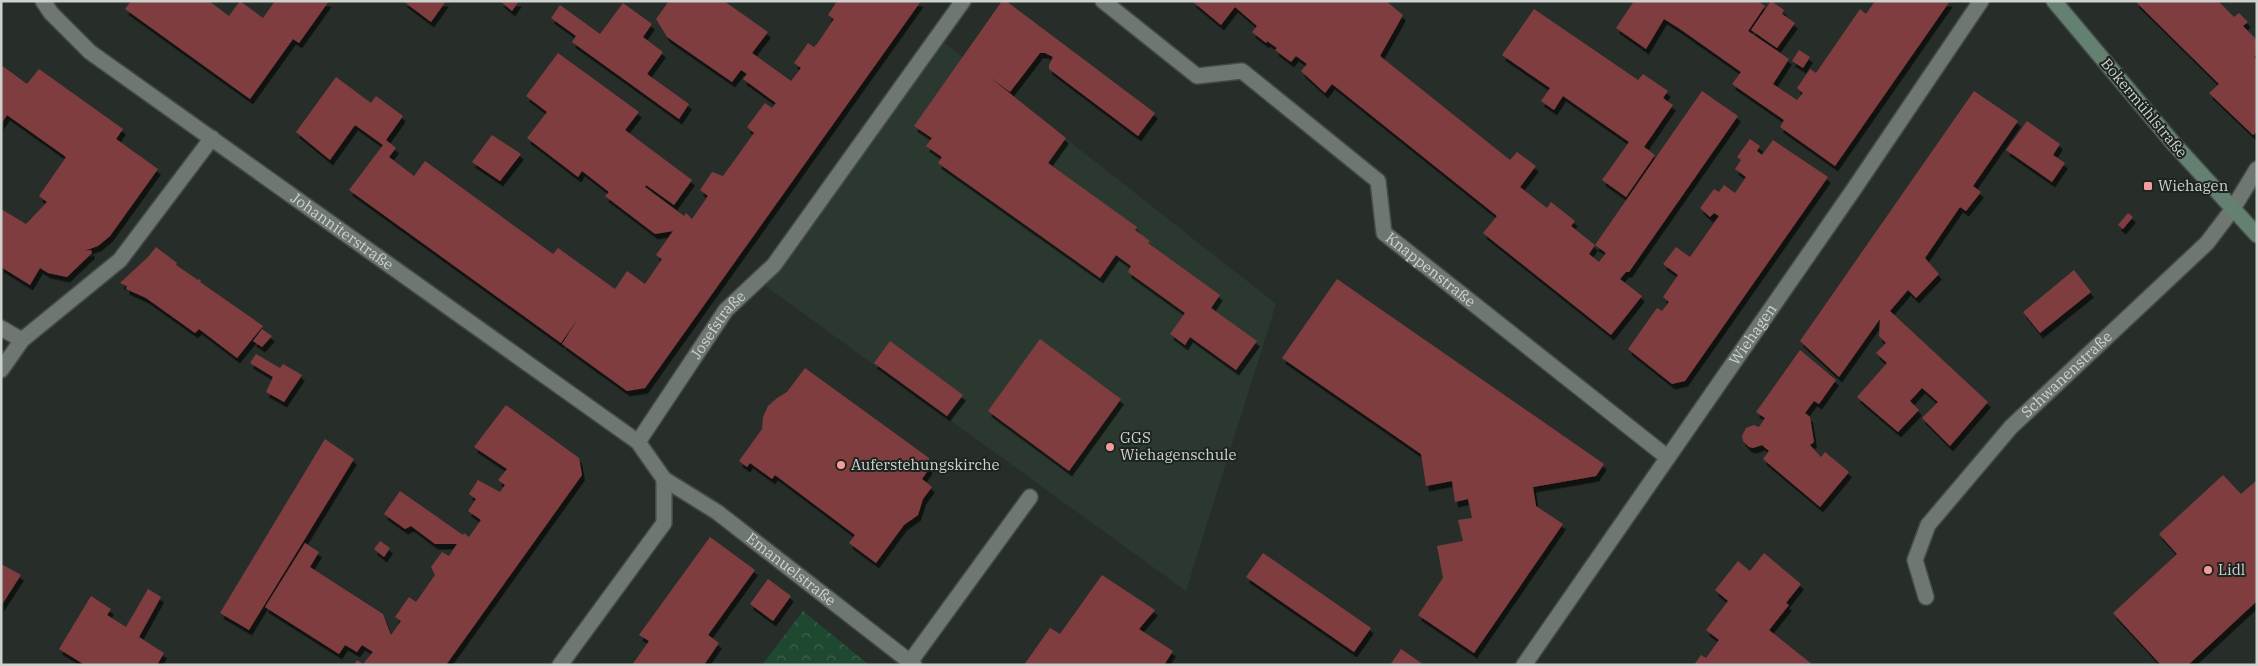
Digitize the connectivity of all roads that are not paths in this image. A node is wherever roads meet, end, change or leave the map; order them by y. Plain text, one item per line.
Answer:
1 (963, 1) edge
2 (1103, 1) edge
3 (1981, 1) edge
4 (2054, 1) edge
5 (50, 5) edge
6 (212, 138) junction
7 (2257, 169) edge
8 (2232, 210) junction
9 (2257, 235) edge
10 (1, 328) edge
11 (22, 340) junction
12 (1, 370) edge
13 (638, 442) junction
14 (1667, 457) junction
15 (664, 479) junction
16 (1030, 497) dead end
17 (1926, 597) dead end
18 (912, 663) edge
19 (560, 665) edge
20 (1524, 665) edge

1 - 13 street, Josefstraße
2 - 14 street, Knappenstraße
3 - 14 street, Wiehagen
4 - 8 main road, Bokermühlstraße
5 - 6 street, Johanniterstraße
6 - 11 street
6 - 13 street, Johanniterstraße
7 - 8 street, Schwanenstraße
8 - 9 main road, Bokermühlstraße
8 - 17 street, Schwanenstraße
10 - 11 street
11 - 12 street
13 - 15 street
14 - 20 street, Wiehagen
15 - 18 street, Emanuelstraße
15 - 19 street
16 - 18 street

